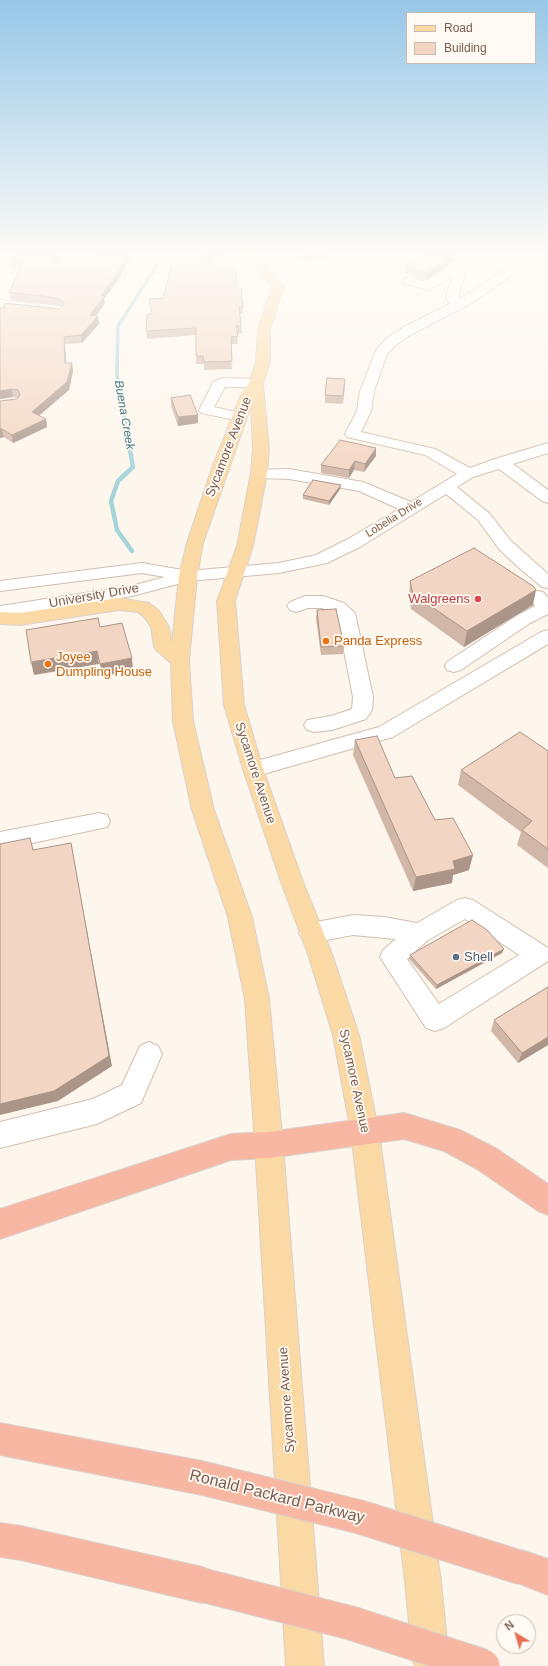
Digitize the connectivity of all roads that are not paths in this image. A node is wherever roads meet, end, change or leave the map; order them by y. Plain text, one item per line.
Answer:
1 (264, 333) edge
2 (404, 333) edge
3 (256, 383) junction
4 (240, 418) junction
5 (548, 448) edge
6 (500, 462) junction
7 (259, 473) junction
8 (468, 474) junction
9 (446, 486) junction
10 (548, 498) edge
11 (411, 508) junction
12 (236, 572) junction
13 (188, 576) junction
14 (0, 586) edge
15 (542, 589) edge
16 (296, 606) dead end
17 (0, 612) edge
18 (0, 618) edge
19 (548, 636) edge
20 (180, 661) junction
21 (454, 666) dead end
22 (314, 725) dead end
23 (253, 768) junction
24 (99, 821) dead end
25 (0, 841) edge
26 (311, 933) junction
27 (420, 933) junction
28 (150, 1054) dead end
29 (365, 1133) junction
30 (0, 1135) edge
31 (269, 1145) junction
32 (548, 1201) edge
33 (0, 1224) edge
34 (0, 1439) edge
35 (0, 1540) edge
36 (535, 1572) edge
37 (305, 1666) edge
38 (431, 1666) edge
39 (483, 1666) edge

1 - 3 main road
2 - 8 street
3 - 4 main road, Sycamore Avenue
3 - 4 street
3 - 7 main road, Sycamore Avenue
4 - 13 main road, Sycamore Avenue
5 - 6 street, Lobelia Drive
6 - 8 street, Lobelia Drive
6 - 10 street
7 - 11 street
7 - 12 main road, Sycamore Avenue
8 - 9 street, Lobelia Drive
9 - 11 street, Lobelia Drive
9 - 15 street
11 - 12 street, Lobelia Drive
12 - 13 street, University Drive
12 - 23 main road, Sycamore Avenue
13 - 14 street, University Drive
13 - 17 street, University Drive
13 - 20 main road, Sycamore Avenue
15 - 21 street
16 - 22 street
18 - 20 main road
19 - 23 street
20 - 31 main road, Sycamore Avenue
23 - 26 main road, Sycamore Avenue
24 - 25 street
26 - 27 street
26 - 29 main road, Sycamore Avenue
27 - 27 street
28 - 30 street
29 - 31 highway
29 - 32 highway
29 - 38 main road, Sycamore Avenue
31 - 33 highway
31 - 37 main road, Sycamore Avenue
34 - 36 highway, Ronald Packard Parkway, bridge
35 - 39 highway, bridge

